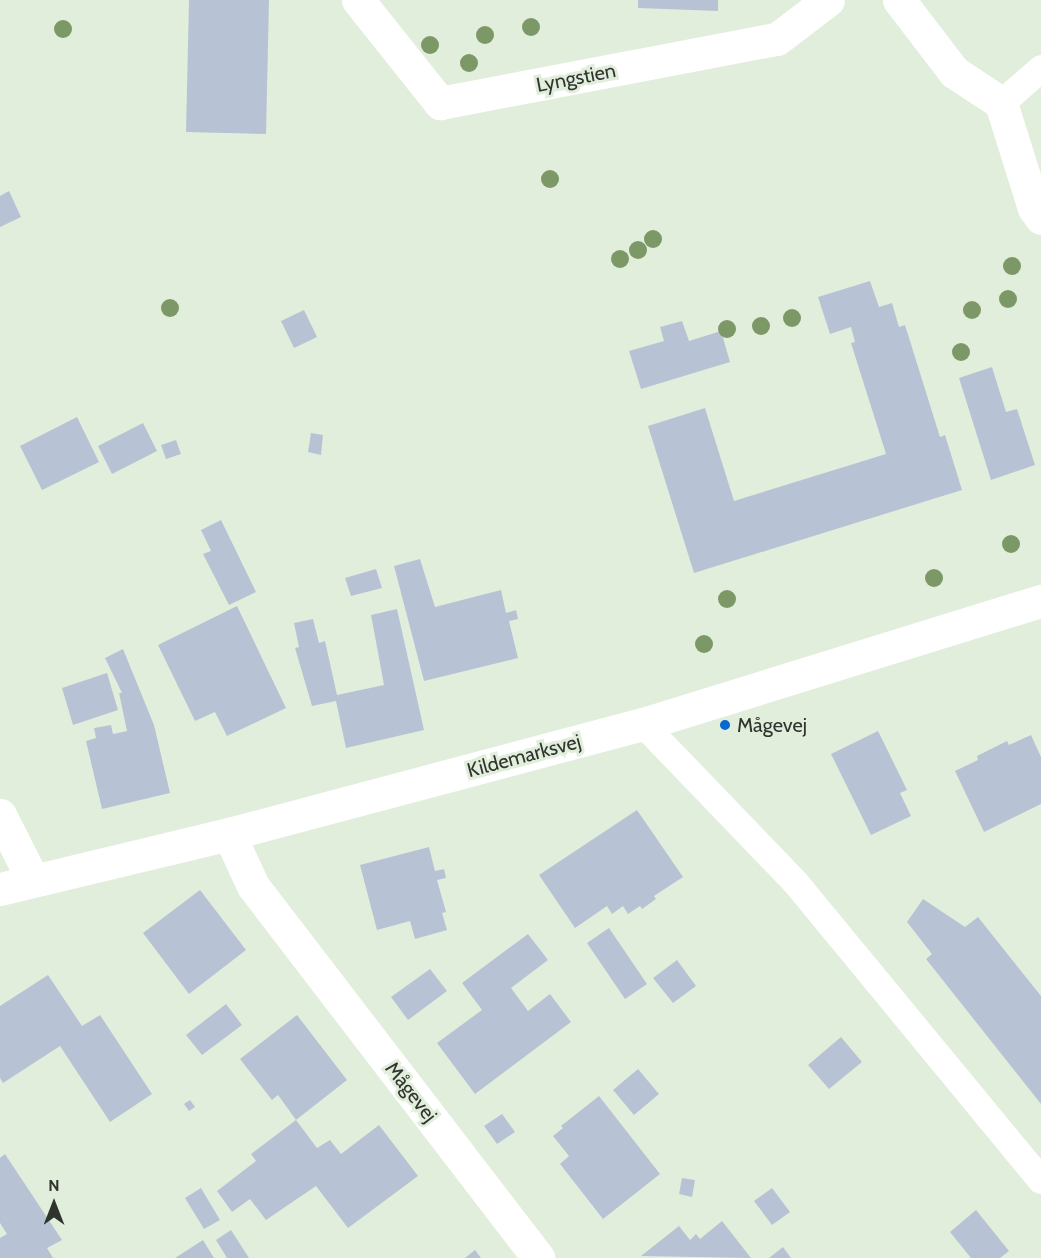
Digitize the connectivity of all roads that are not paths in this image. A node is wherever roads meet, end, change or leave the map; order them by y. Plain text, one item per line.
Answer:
1 (358, 0) edge
2 (828, 0) edge
3 (899, 0) edge
4 (1041, 68) edge
5 (1001, 103) junction
6 (1041, 218) edge
7 (1041, 601) edge
8 (643, 724) junction
9 (0, 815) edge
10 (229, 834) junction
11 (33, 880) junction
12 (0, 888) edge
13 (1041, 1180) edge
14 (538, 1258) edge

1 - 2 street, Lyngstien
3 - 5 street
4 - 5 lane
5 - 6 street
7 - 8 street, Kildemarksvej
8 - 10 street, Kildemarksvej
8 - 13 lane
9 - 11 street
10 - 11 street, Kildemarksvej
10 - 14 street, Mågevej
11 - 12 street, Kildemarksvej

